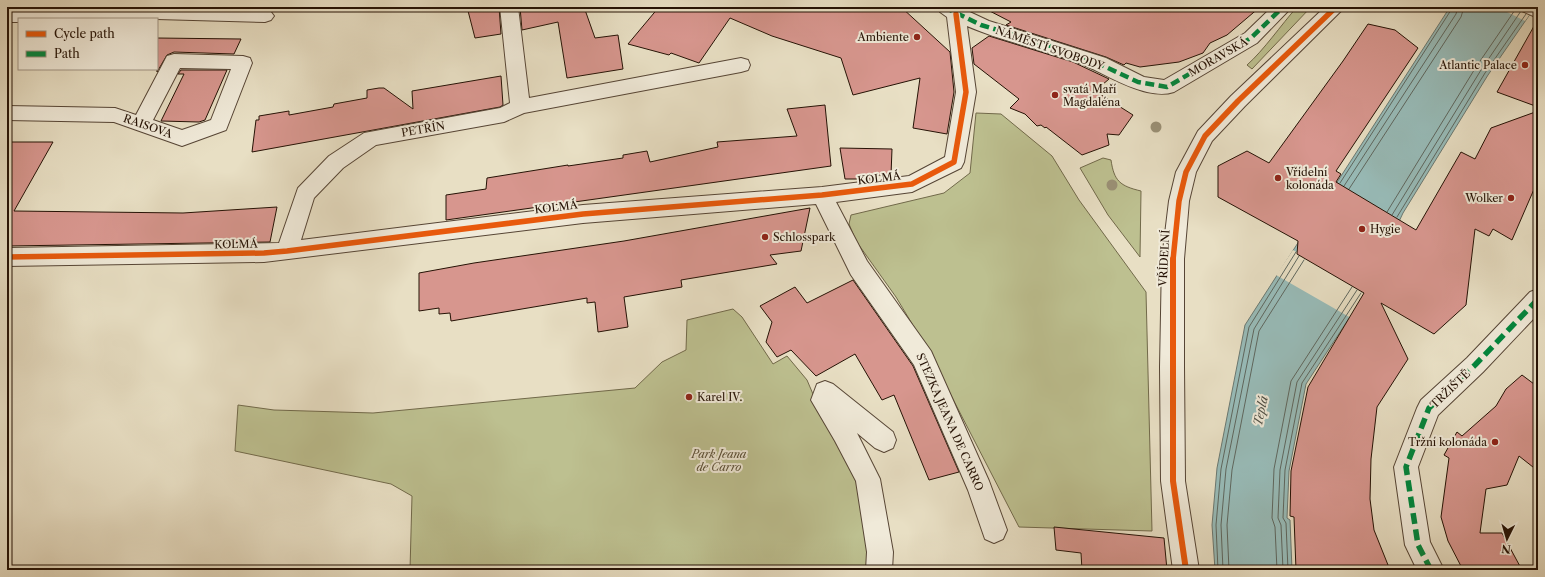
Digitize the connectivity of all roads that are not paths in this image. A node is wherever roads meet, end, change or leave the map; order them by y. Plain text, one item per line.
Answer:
1 (509, 7) edge
2 (1284, 7) edge
3 (1336, 7) edge
4 (95, 10) edge
5 (950, 11) edge
6 (7, 16) edge
7 (265, 16) dead end
8 (741, 65) dead end
9 (1167, 87) joint
10 (520, 107) junction
11 (7, 113) edge
12 (141, 124) junction
13 (822, 195) junction
14 (287, 251) junction
15 (7, 257) edge
16 (1538, 299) edge
17 (884, 440) dead end
18 (994, 530) dead end
19 (879, 570) edge
20 (1186, 570) edge
21 (1431, 570) edge

1 - 10 street
2 - 9 street, MORAVSKÁ
3 - 20 street, VŘÍDELNÍ
4 - 6 street
4 - 7 street
5 - 9 street, NÁMĚSTÍ SVOBODY
5 - 13 street, KOLMÁ
8 - 10 street, PETŘÍN
10 - 14 street, PETŘÍN
11 - 12 street, RAISOVA
12 - 12 street, RAISOVA
13 - 14 street, KOLMÁ
13 - 18 street, STEZKA JEANA DE CARRO
14 - 15 street, KOLMÁ
16 - 21 street, TRŽIŠTĚ
17 - 19 street

